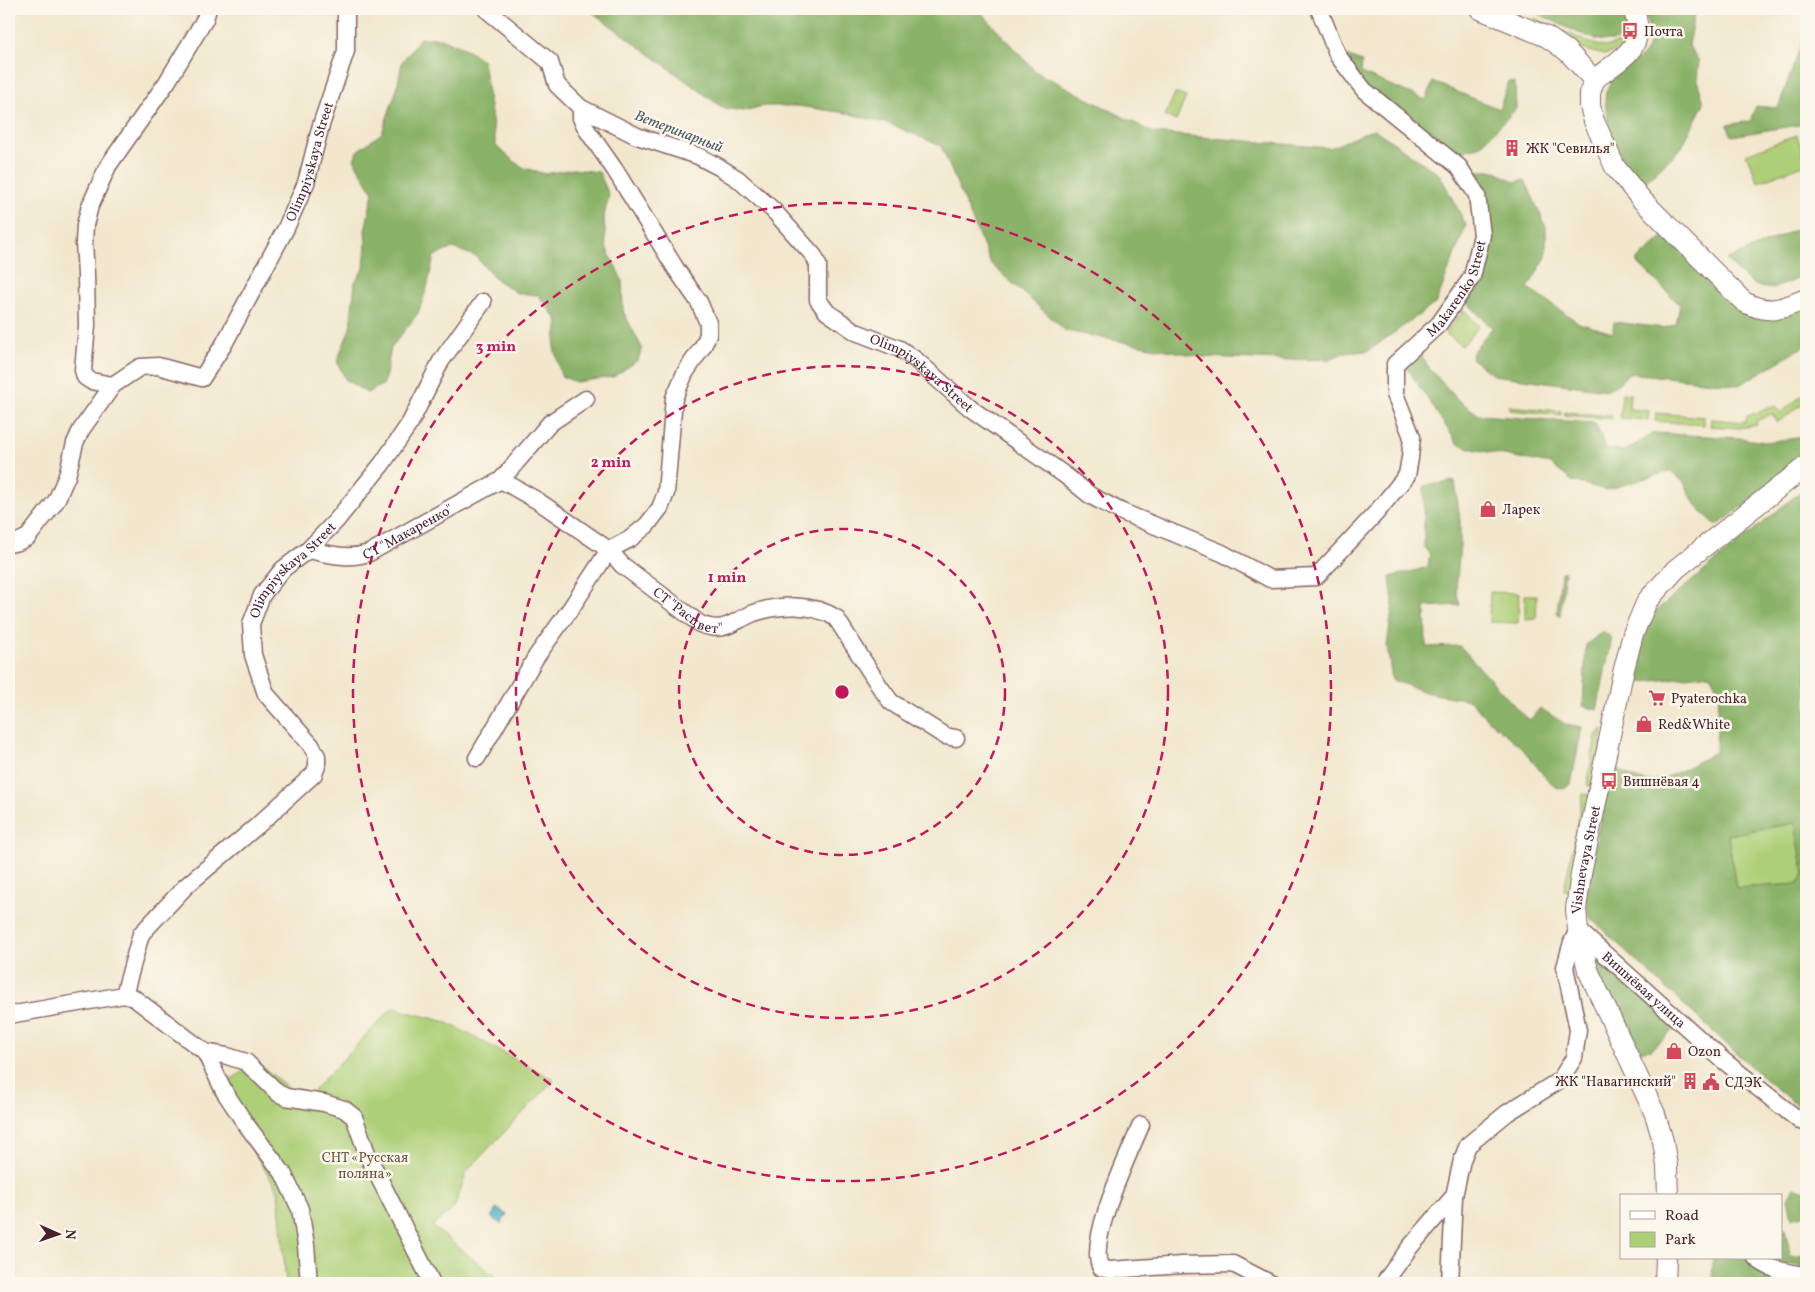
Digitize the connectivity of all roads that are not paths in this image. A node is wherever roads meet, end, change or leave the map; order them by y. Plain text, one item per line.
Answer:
1 (208, 9) edge
2 (346, 9) edge
3 (486, 9) edge
4 (1319, 9) edge
5 (1480, 9) edge
6 (1633, 9) edge
7 (1594, 80) junction
8 (581, 108) junction
9 (1806, 299) edge
10 (483, 302) dead end
11 (113, 385) junction
12 (586, 399) dead end
13 (1806, 466) edge
14 (501, 480) junction
15 (9, 544) edge
16 (308, 550) junction
17 (609, 550) junction
18 (1316, 577) joint
19 (956, 738) dead end
20 (477, 758) dead end
21 (1578, 930) junction
22 (124, 996) junction
23 (9, 1014) edge
24 (205, 1052) junction
25 (1806, 1123) edge
26 (1141, 1126) dead end
27 (1668, 1194) edge
28 (1454, 1196) junction
29 (1666, 1260) edge
30 (1758, 1260) edge
31 (1806, 1274) edge
32 (309, 1283) edge
33 (432, 1283) edge
34 (1270, 1283) edge
35 (1384, 1283) edge
36 (1450, 1283) edge
37 (1664, 1283) edge

1 - 11 street
2 - 11 street, Olimpiyskaya Street
3 - 8 street, Olimpiyskaya Street
4 - 18 street, Makarenko Street
5 - 7 street
6 - 7 street
7 - 9 street
8 - 17 street, Olimpiyskaya Street
8 - 18 street, Olimpiyskaya Street
10 - 16 street, Olimpiyskaya Street
11 - 15 street, Olimpiyskaya Street
12 - 14 street
13 - 21 street, Vishnevaya Street
14 - 16 street, СТ "Макаренко"
14 - 17 street
16 - 22 street, Olimpiyskaya Street
17 - 19 street, СТ "Расцвет"
17 - 20 street, Olimpiyskaya Street
21 - 25 street, Вишнёвая улица
21 - 27 street, Vishnevaya Street
21 - 28 street
22 - 23 street
22 - 24 street
24 - 32 street
24 - 33 street
26 - 34 street
28 - 35 street
28 - 36 street
29 - 37 street
30 - 31 street

